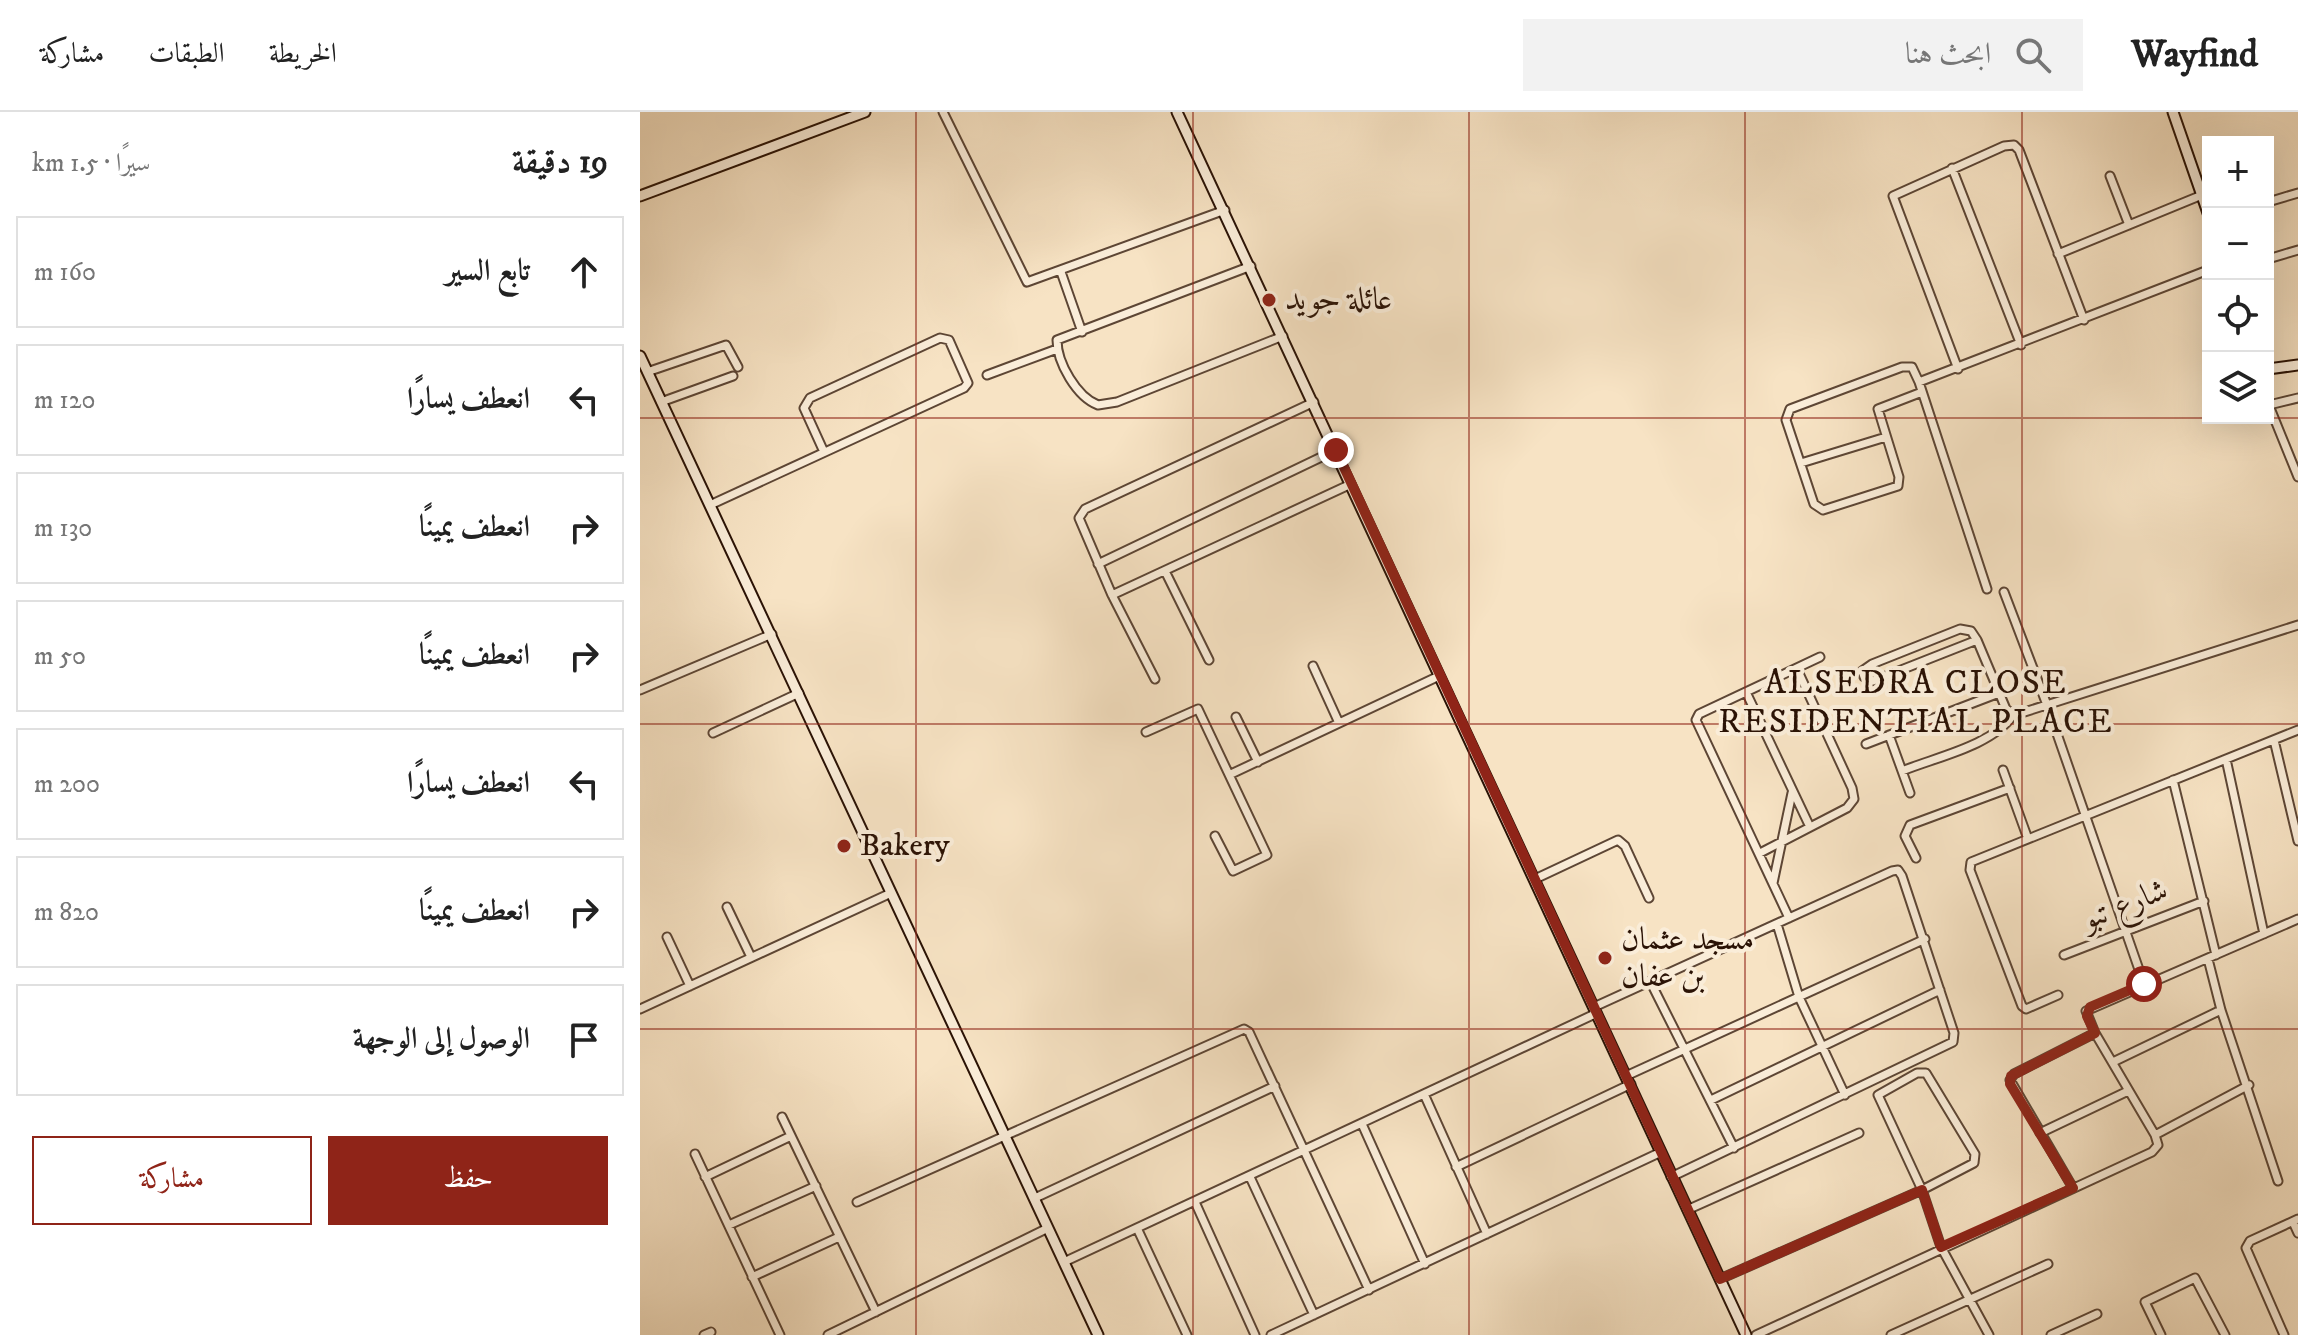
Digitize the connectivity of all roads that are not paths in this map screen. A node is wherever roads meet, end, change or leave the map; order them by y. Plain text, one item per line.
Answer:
1 (865, 112) edge
2 (943, 112) edge
3 (1177, 112) edge
4 (2173, 112) edge
5 (1952, 168) junction
6 (2110, 176) dead end
7 (2298, 193) edge
8 (2202, 195) joint
9 (640, 196) edge
10 (2274, 200) edge
11 (1225, 210) junction
12 (2129, 225) junction
13 (2298, 250) edge
14 (2058, 254) junction
15 (2274, 257) edge
16 (1251, 266) junction
17 (1061, 272) junction
18 (2202, 272) edge
19 (2084, 320) junction
20 (1082, 332) junction
21 (1283, 336) junction
22 (2021, 345) junction
23 (1057, 349) junction
24 (640, 356) edge
25 (2298, 365) edge
26 (738, 367) dead end
27 (2274, 368) edge
28 (1958, 369) junction
29 (647, 372) junction
30 (987, 375) dead end
31 (733, 376) dead end
32 (1919, 382) junction
33 (1922, 392) junction
34 (2298, 398) edge
35 (661, 402) junction
36 (1314, 402) junction
37 (2274, 403) edge
38 (2274, 419) edge
39 (1886, 437) junction
40 (2298, 447) edge
41 (1336, 450) junction
42 (2287, 450) junction
43 (824, 452) junction
44 (1801, 463) junction
45 (2298, 477) edge
46 (1351, 484) junction
47 (710, 505) junction
48 (1098, 564) junction
49 (1165, 571) junction
50 (1987, 589) dead end
51 (2004, 592) dead end
52 (1112, 595) junction
53 (2298, 625) edge
54 (772, 634) junction
55 (1977, 640) junction
56 (1820, 657) dead end
57 (1209, 660) dead end
58 (1313, 666) dead end
59 (1797, 669) junction
60 (1439, 676) junction
61 (1155, 679) dead end
62 (640, 690) edge
63 (1746, 692) junction
64 (799, 693) junction
65 (1999, 693) junction
66 (2047, 705) junction
67 (2013, 715) junction
68 (1236, 717) dead end
69 (1339, 723) junction
70 (2298, 730) edge
71 (1146, 732) dead end
72 (713, 733) dead end
73 (1889, 735) junction
74 (2274, 740) junction
75 (1866, 744) dead end
76 (2226, 759) junction
77 (1258, 762) junction
78 (2003, 770) dead end
79 (1902, 771) junction
80 (1231, 774) junction
81 (2173, 780) junction
82 (2010, 788) junction
83 (1793, 791) junction
84 (1910, 793) dead end
85 (2087, 816) junction
86 (1810, 827) junction
87 (1215, 836) dead end
88 (2028, 839) junction
89 (1782, 841) junction
90 (2298, 841) edge
91 (1760, 853) junction
92 (1916, 858) dead end
93 (1535, 879) junction
94 (1773, 883) junction
95 (891, 893) junction
96 (1649, 898) dead end
97 (2204, 901) junction
98 (727, 907) dead end
99 (1789, 918) junction
100 (2298, 919) edge
101 (1777, 924) junction
102 (2127, 931) junction
103 (2264, 934) junction
104 (667, 937) dead end
105 (1925, 939) junction
106 (2064, 955) dead end
107 (751, 957) junction
108 (2212, 957) junction
109 (1650, 981) junction
110 (2144, 984) junction
111 (690, 986) junction
112 (1940, 990) junction
113 (2058, 995) dead end
114 (1799, 997) junction
115 (640, 1009) edge
116 (1596, 1010) junction
117 (2221, 1010) junction
118 (2095, 1033) junction
119 (1822, 1047) junction
120 (1686, 1050) junction
121 (2113, 1062) junction
122 (1628, 1080) junction
123 (2249, 1085) junction
124 (1275, 1086) junction
125 (2128, 1091) junction
126 (1424, 1094) junction
127 (1845, 1095) junction
128 (1711, 1100) junction
129 (782, 1117) dead end
130 (1362, 1124) junction
131 (1859, 1133) dead end
132 (2040, 1133) junction
133 (2155, 1135) junction
134 (791, 1136) junction
135 (1005, 1136) junction
136 (1734, 1148) junction
137 (1304, 1152) junction
138 (1661, 1152) junction
139 (695, 1154) dead end
140 (1456, 1167) junction
141 (705, 1177) junction
142 (1250, 1177) junction
143 (1671, 1177) junction
144 (2278, 1181) dead end
145 (816, 1186) junction
146 (2073, 1188) junction
147 (1922, 1190) junction
148 (1035, 1198) junction
149 (857, 1202) dead end
150 (1195, 1202) junction
151 (1687, 1210) junction
152 (2295, 1220) edge
153 (729, 1225) junction
154 (1048, 1228) junction
155 (1137, 1228) junction
156 (2298, 1233) edge
157 (1487, 1234) junction
158 (839, 1237) junction
159 (1941, 1247) junction
160 (1064, 1262) junction
161 (1425, 1264) junction
162 (2048, 1264) dead end
163 (752, 1277) junction
164 (1720, 1279) junction
165 (1369, 1290) junction
166 (1970, 1298) junction
167 (876, 1312) junction
168 (2097, 1314) dead end
169 (1314, 1315) junction
170 (780, 1335) edge
171 (828, 1335) edge
172 (1098, 1335) edge
173 (1187, 1335) edge
174 (1255, 1335) edge
175 (1271, 1335) edge
176 (1746, 1335) edge
177 (1756, 1335) edge
178 (1891, 1335) edge
179 (1989, 1335) edge
180 (2051, 1335) edge
181 (2161, 1335) edge
182 (2225, 1335) edge
183 (2284, 1335) edge

1 - 9 street
2 - 17 street
3 - 11 street
4 - 8 street
5 - 14 street
5 - 22 street
5 - 28 street
6 - 12 street
7 - 10 street
8 - 12 street
11 - 16 street
11 - 17 street
12 - 14 street
13 - 15 street
14 - 19 street
16 - 20 street
16 - 21 street
17 - 20 street
18 - 19 street
19 - 22 street
20 - 23 street
21 - 23 street
21 - 36 street
22 - 28 street
23 - 30 street
24 - 29 street
25 - 27 street
26 - 29 street
28 - 32 street
29 - 35 street
31 - 35 street
32 - 33 street
32 - 44 street
33 - 39 street
33 - 50 street
34 - 37 street
35 - 47 street
36 - 41 street
36 - 48 street
38 - 42 street
39 - 44 street
39 - 44 street
40 - 42 street
41 - 46 street
41 - 48 street
42 - 45 street
43 - 43 street
43 - 47 street
46 - 49 street
46 - 60 street
47 - 54 street
48 - 52 street
49 - 52 street
49 - 57 street
51 - 66 street
52 - 61 street
53 - 66 street
54 - 62 street
54 - 64 street
55 - 55 street
55 - 65 street
56 - 59 street
58 - 69 street
59 - 63 street
59 - 86 street
60 - 69 street
60 - 93 street
63 - 83 street
63 - 91 street
64 - 72 street
64 - 95 street
65 - 67 street
65 - 73 street
66 - 67 street
66 - 85 street
67 - 79 street
68 - 77 street
69 - 77 street
70 - 74 street
71 - 80 street
73 - 75 street
73 - 79 street
74 - 76 street
74 - 90 street
76 - 81 street
76 - 103 street
77 - 80 street
78 - 82 street
79 - 84 street
80 - 87 street
81 - 85 street
81 - 97 street
82 - 88 street
82 - 92 street
83 - 86 street
83 - 89 street
85 - 88 street
85 - 102 street
86 - 89 street
88 - 113 street
89 - 91 street
89 - 94 street
91 - 94 street
93 - 96 street
93 - 116 street
94 - 99 street
95 - 107 street
95 - 135 street
97 - 102 street, شارع تبو
97 - 108 street
98 - 107 street
99 - 101 street
99 - 105 street
100 - 103 street
101 - 109 street
101 - 114 street
102 - 106 street, شارع تبو
102 - 110 street
103 - 108 street
104 - 111 street
105 - 112 street
105 - 114 street
107 - 111 street
108 - 110 street
108 - 117 street
109 - 116 street
109 - 120 street
110 - 118 street
111 - 115 street
112 - 119 street
112 - 127 street
114 - 119 street
114 - 120 street
116 - 122 street
116 - 126 street
117 - 121 street
117 - 123 street
118 - 121 street
118 - 132 street
119 - 127 street
119 - 128 street
120 - 122 street
120 - 128 street
121 - 125 street
122 - 138 street
122 - 140 street
123 - 133 street
123 - 144 street
124 - 135 street
124 - 137 street
124 - 148 street
125 - 132 street
125 - 133 street
126 - 130 street
126 - 140 street
127 - 136 street
128 - 136 street
129 - 134 street
130 - 137 street
130 - 161 street
131 - 151 street
132 - 146 street
133 - 146 street
134 - 141 street
134 - 145 street
135 - 148 street
135 - 149 street
136 - 143 street
137 - 142 street
137 - 165 street
138 - 143 street
138 - 157 street
139 - 141 street
140 - 157 street
141 - 153 street
142 - 150 street
142 - 169 street
143 - 151 street
145 - 153 street
145 - 158 street
146 - 159 street
147 - 147 street
147 - 159 street
147 - 164 street
148 - 154 street
150 - 155 street
150 - 174 street
151 - 164 street
152 - 156 street
152 - 183 street
153 - 163 street
154 - 160 street
154 - 167 street
155 - 160 street
155 - 173 street
157 - 161 street
158 - 163 street
158 - 167 street
159 - 166 street
159 - 177 street
160 - 172 street
161 - 165 street
162 - 166 street
163 - 170 street
164 - 176 street
165 - 169 street
166 - 178 street
166 - 179 street
167 - 171 street
168 - 180 street
169 - 175 street
181 - 182 street

